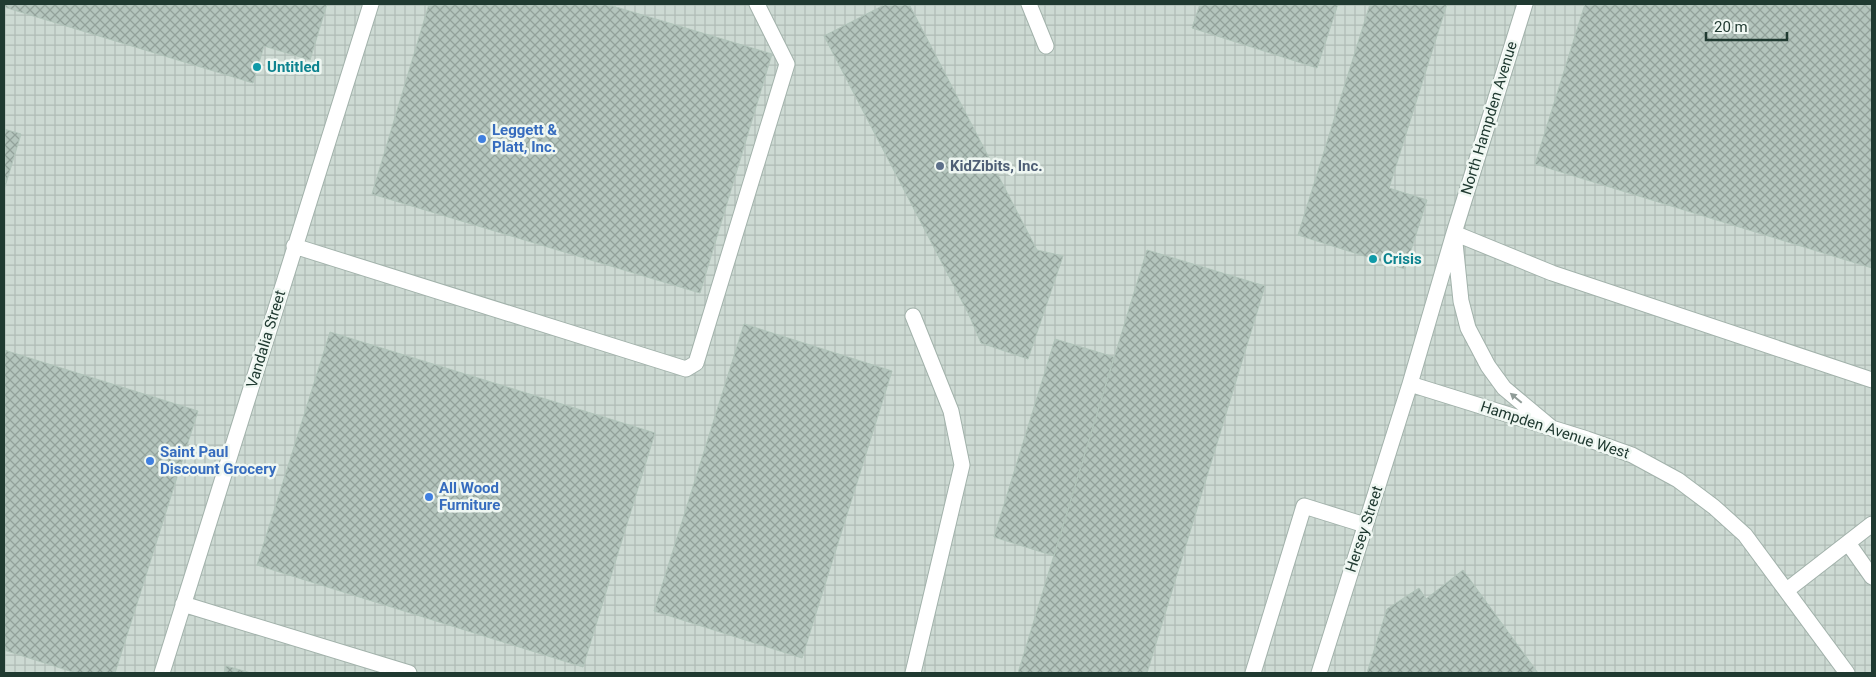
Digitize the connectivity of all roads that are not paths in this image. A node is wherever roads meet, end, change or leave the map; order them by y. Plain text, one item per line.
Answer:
1 (371, 4) edge
2 (757, 4) edge
3 (1029, 4) edge
4 (1525, 4) edge
5 (1046, 46) dead end
6 (1454, 233) junction
7 (294, 246) junction
8 (913, 316) dead end
9 (1872, 380) edge
10 (1410, 384) junction
11 (1553, 429) junction
12 (1872, 524) edge
13 (1365, 525) junction
14 (1848, 542) junction
15 (1872, 577) edge
16 (1787, 590) junction
17 (183, 604) junction
18 (162, 673) edge
19 (410, 673) edge
20 (913, 673) edge
21 (1253, 673) edge
22 (1319, 673) edge
23 (1847, 673) edge

1 - 7 street, Vandalia Street
2 - 7 street
3 - 5 street
4 - 6 street, North Hampden Avenue
6 - 9 street
6 - 10 street, North Hampden Avenue
11 -> 6 street, North Hampden Avenue
7 - 17 street, Vandalia Street
8 - 20 street
10 - 11 street, Hampden Avenue West
10 - 13 street, Hersey Street
11 - 16 street, Hampden Avenue West
12 - 14 street
13 - 21 street
13 - 22 street, Hersey Street
14 - 15 street
14 - 16 street
16 - 23 street, Hampden Avenue West
17 - 18 street, Vandalia Street
17 - 19 street

